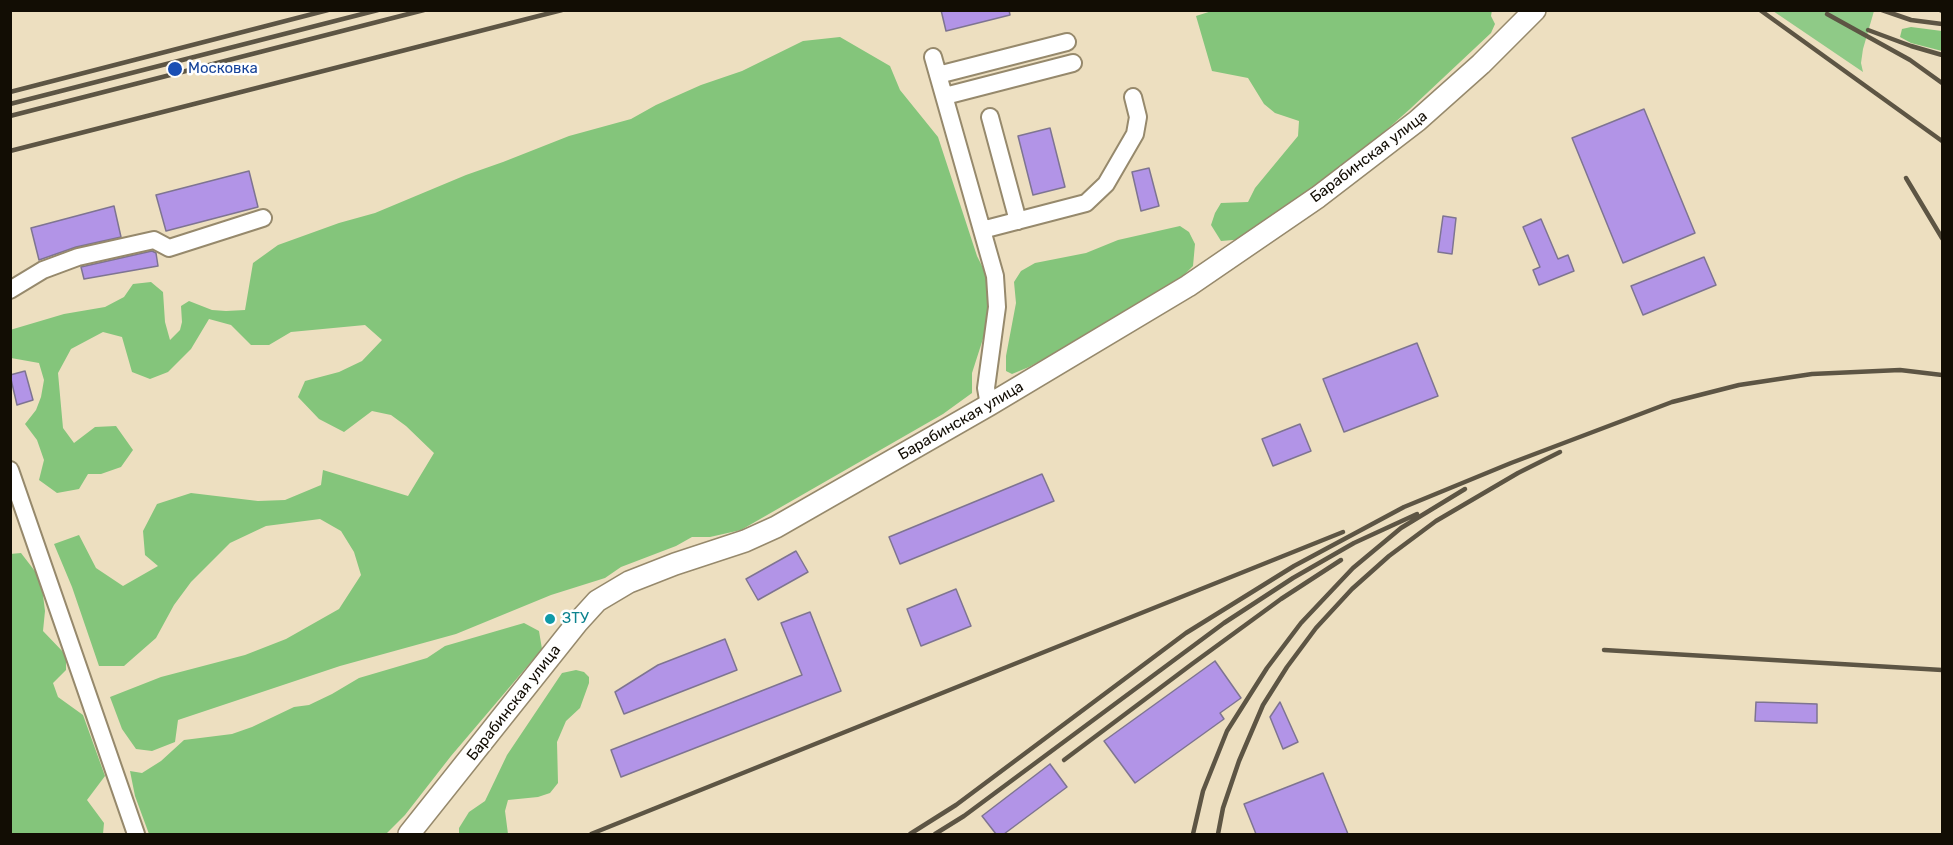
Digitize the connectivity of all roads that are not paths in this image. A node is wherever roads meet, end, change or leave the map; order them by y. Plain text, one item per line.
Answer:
1 (1535, 10) edge
2 (1067, 42) dead end
3 (933, 57) dead end
4 (1072, 63) dead end
5 (938, 75) junction
6 (945, 96) junction
7 (1133, 97) dead end
8 (990, 117) dead end
9 (262, 218) dead end
10 (1018, 221) junction
11 (982, 230) junction
12 (10, 290) edge
13 (989, 405) junction
14 (10, 470) edge
15 (136, 834) edge
16 (409, 834) edge

1 - 13 main road, Барабинская улица
2 - 5 street
3 - 5 street
4 - 6 street
5 - 6 street
6 - 11 street
7 - 10 street
8 - 10 street
9 - 12 street
10 - 11 street
11 - 13 street
13 - 16 main road, Барабинская улица
14 - 15 street

